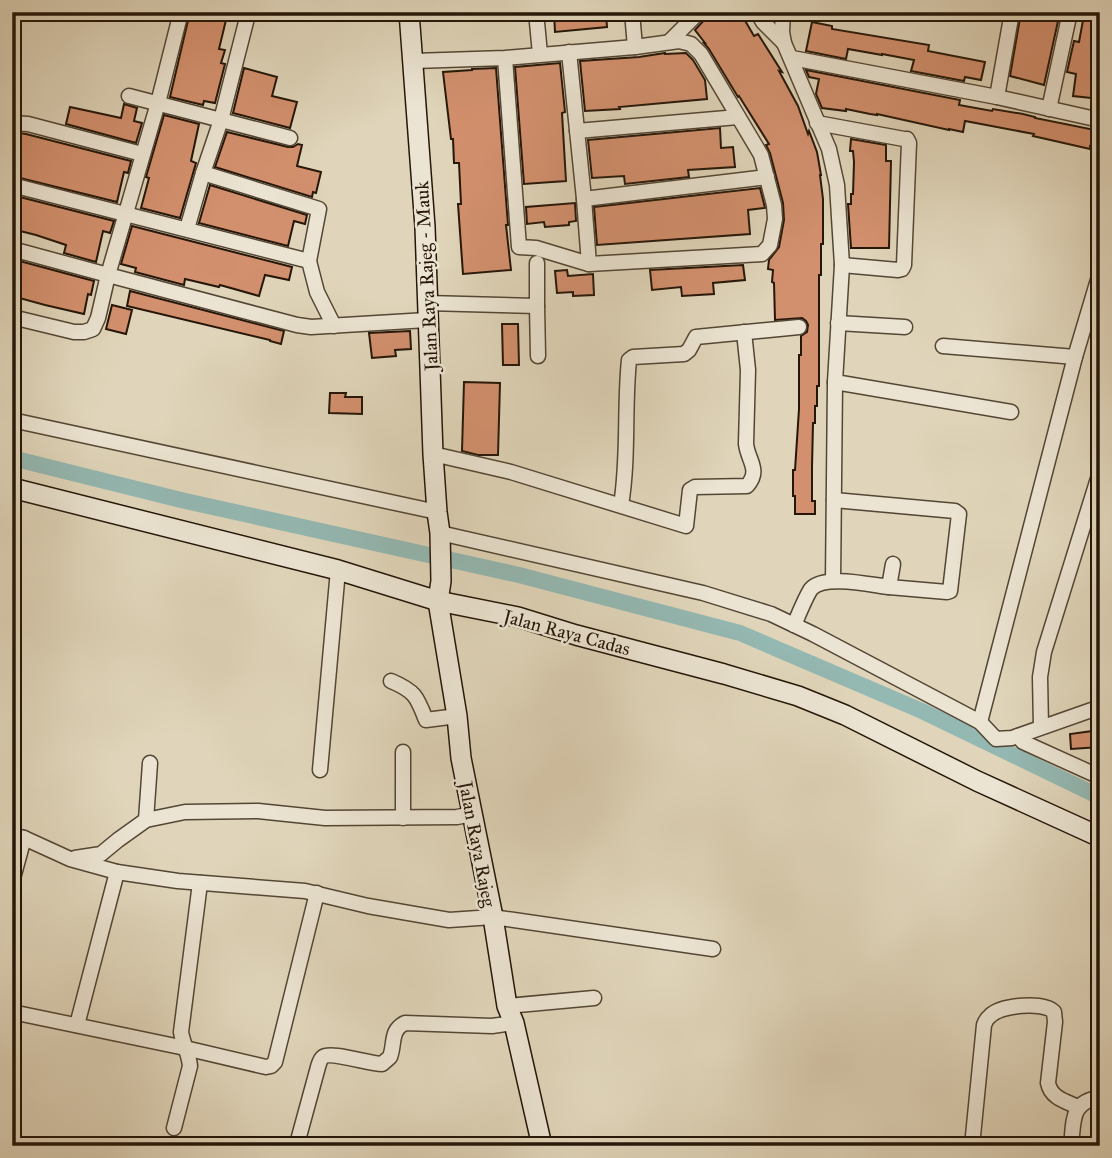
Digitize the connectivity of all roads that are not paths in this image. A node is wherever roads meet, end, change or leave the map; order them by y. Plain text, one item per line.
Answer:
1 (180, 12) edge
2 (409, 12) edge
3 (536, 12) edge
4 (632, 12) edge
5 (699, 12) edge
6 (758, 12) edge
7 (783, 12) edge
8 (1012, 12) edge
9 (1070, 12) edge
10 (247, 18) dead end
11 (669, 42) junction
12 (784, 43) junction
13 (635, 47) junction
14 (569, 52) junction
15 (540, 54) junction
16 (505, 58) junction
17 (792, 58) junction
18 (414, 61) junction
19 (128, 96) dead end
20 (997, 97) junction
21 (158, 103) junction
22 (1049, 109) junction
23 (737, 117) junction
24 (221, 120) junction
25 (1100, 120) edge
26 (12, 123) edge
27 (817, 123) junction
28 (577, 131) junction
29 (290, 138) dead end
30 (142, 154) junction
31 (203, 173) junction
32 (766, 177) junction
33 (12, 185) edge
34 (584, 199) junction
35 (125, 213) junction
36 (187, 229) junction
37 (12, 249) edge
38 (309, 261) junction
39 (537, 263) dead end
40 (589, 264) junction
41 (842, 265) junction
42 (1100, 273) edge
43 (108, 275) junction
44 (537, 306) junction
45 (427, 311) junction
46 (12, 317) edge
47 (838, 323) junction
48 (334, 326) junction
49 (799, 327) dead end
50 (905, 327) dead end
51 (744, 332) junction
52 (943, 346) dead end
53 (538, 356) dead end
54 (1075, 357) junction
55 (835, 382) junction
56 (1012, 412) dead end
57 (12, 420) edge
58 (433, 454) junction
59 (1100, 472) edge
60 (12, 488) edge
61 (834, 500) junction
62 (621, 505) junction
63 (436, 512) junction
64 (440, 536) junction
65 (893, 564) dead end
66 (338, 570) junction
67 (833, 581) junction
68 (889, 587) junction
69 (438, 601) junction
70 (794, 625) junction
71 (391, 681) dead end
72 (1100, 707) edge
73 (457, 716) junction
74 (980, 722) junction
75 (1041, 727) junction
76 (1010, 738) junction
77 (403, 752) dead end
78 (150, 763) dead end
79 (320, 770) dead end
80 (1100, 777) edge
81 (473, 814) junction
82 (404, 818) junction
83 (146, 820) junction
84 (18, 836) edge
85 (1100, 837) edge
86 (70, 859) junction
87 (117, 872) junction
88 (12, 883) edge
89 (200, 883) junction
90 (317, 893) junction
91 (493, 917) junction
92 (713, 949) dead end
93 (594, 998) dead end
94 (12, 1012) edge
95 (510, 1014) junction
96 (77, 1025) junction
97 (185, 1048) junction
98 (1100, 1098) edge
99 (1078, 1107) junction
100 (174, 1128) dead end
101 (297, 1144) edge
102 (542, 1146) edge
103 (972, 1146) edge
104 (1071, 1146) edge

1 - 21 street
2 - 18 street, Jalan Raya Rajeg - Mauk
3 - 15 street
4 - 13 street
5 - 11 street
6 - 12 street
7 - 12 street
8 - 20 street
9 - 22 street
10 - 24 street
11 - 13 street
11 - 23 street
12 - 17 street
13 - 14 street
14 - 15 street
14 - 28 street
15 - 16 street
16 - 18 street
16 - 40 street
17 - 20 street
17 - 27 street
18 - 45 street, Jalan Raya Rajeg - Mauk
19 - 21 street
20 - 22 street
21 - 24 street
21 - 30 street
22 - 25 street
23 - 28 street
23 - 32 street
24 - 29 street
24 - 31 street
26 - 30 street
27 - 41 street
27 - 41 street
28 - 34 street
30 - 35 street
31 - 36 street
31 - 38 street
32 - 34 street
32 - 40 street
33 - 35 street
34 - 40 street
35 - 36 street
35 - 43 street
36 - 38 street
37 - 43 street
38 - 48 street
39 - 44 street
41 - 47 street
42 - 54 street
43 - 46 street
43 - 48 street
44 - 45 street
44 - 53 street
45 - 48 street
45 - 58 street, Jalan Raya Rajeg - Mauk
47 - 50 street
47 - 55 street
49 - 51 street
51 - 62 street
51 - 62 street
52 - 54 street
54 - 74 street
55 - 56 street
55 - 61 street
57 - 63 street
58 - 62 street
58 - 63 street, Jalan Raya Rajeg - Mauk
59 - 75 street
60 - 66 street, Jalan Raya Cadas
61 - 67 street
61 - 68 street
63 - 64 street, Jalan Raya Rajeg - Mauk
64 - 69 street, Jalan Raya Rajeg
64 - 70 street
65 - 68 street
66 - 69 street, Jalan Raya Cadas
66 - 79 street
67 - 68 street
67 - 70 street
69 - 73 street, Jalan Raya Rajeg
69 - 85 street, Jalan Raya Cadas
70 - 74 street
71 - 73 street
72 - 75 street
73 - 81 street, Jalan Raya Rajeg
74 - 76 street
75 - 76 street
76 - 80 street
77 - 82 street
78 - 83 street
81 - 82 street
81 - 91 street, Jalan Raya Rajeg
82 - 83 street
83 - 86 street
84 - 86 street
84 - 88 street
86 - 87 street
87 - 89 street
87 - 96 street
89 - 90 street
89 - 97 street
90 - 91 street
90 - 97 street
91 - 92 street
91 - 95 street, Jalan Raya Rajeg
93 - 95 street
94 - 96 street
95 - 101 street
95 - 102 street, Jalan Raya Rajeg
96 - 97 street
97 - 100 street
98 - 99 street
99 - 103 street
99 - 104 street

